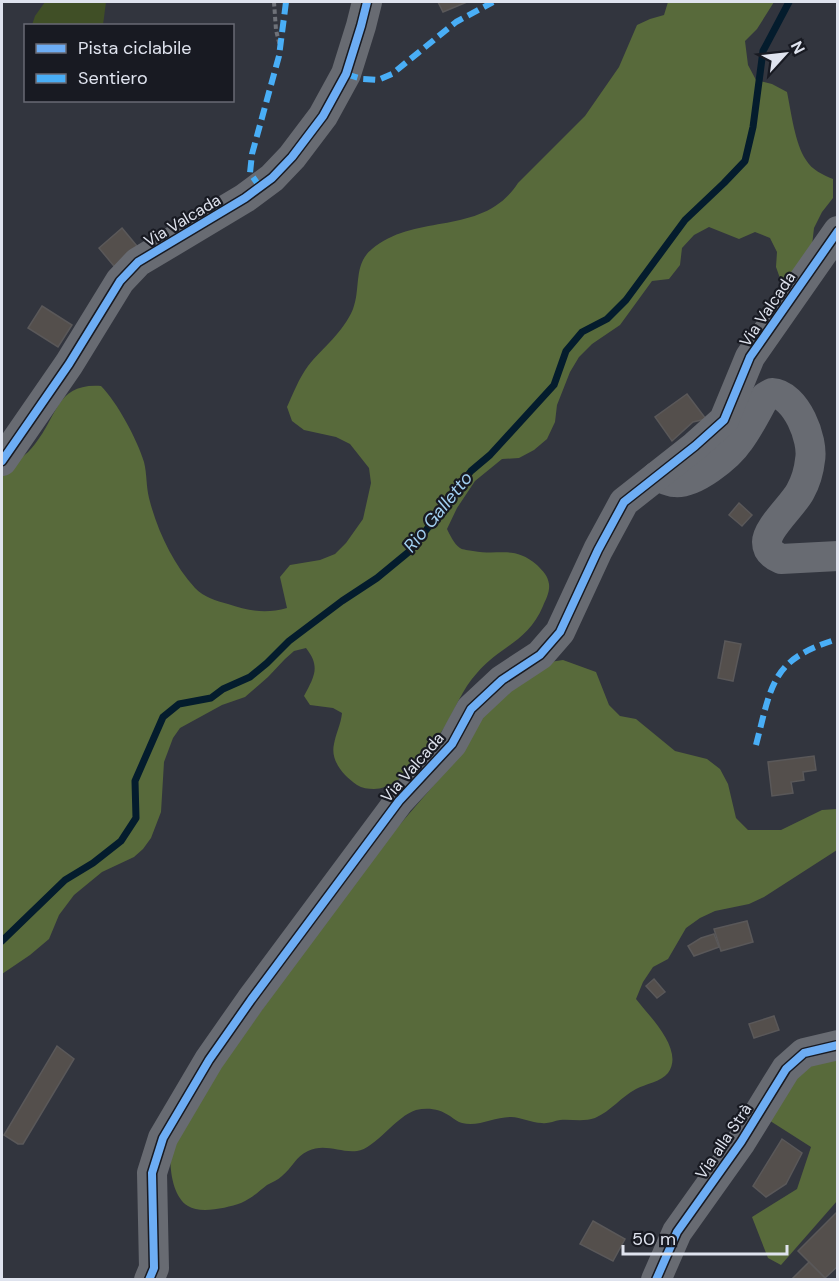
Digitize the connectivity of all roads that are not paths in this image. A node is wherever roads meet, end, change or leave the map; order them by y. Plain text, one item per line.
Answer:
1 (367, 2) edge
2 (837, 231) edge
3 (2, 461) edge
4 (657, 476) junction
5 (837, 556) edge
6 (837, 1045) edge
7 (149, 1280) edge
8 (656, 1280) edge

1 - 3 street, Via Valcada
2 - 4 street, Via Valcada
4 - 5 street
4 - 7 street, Via Valcada
6 - 8 street, Via alla Strà

